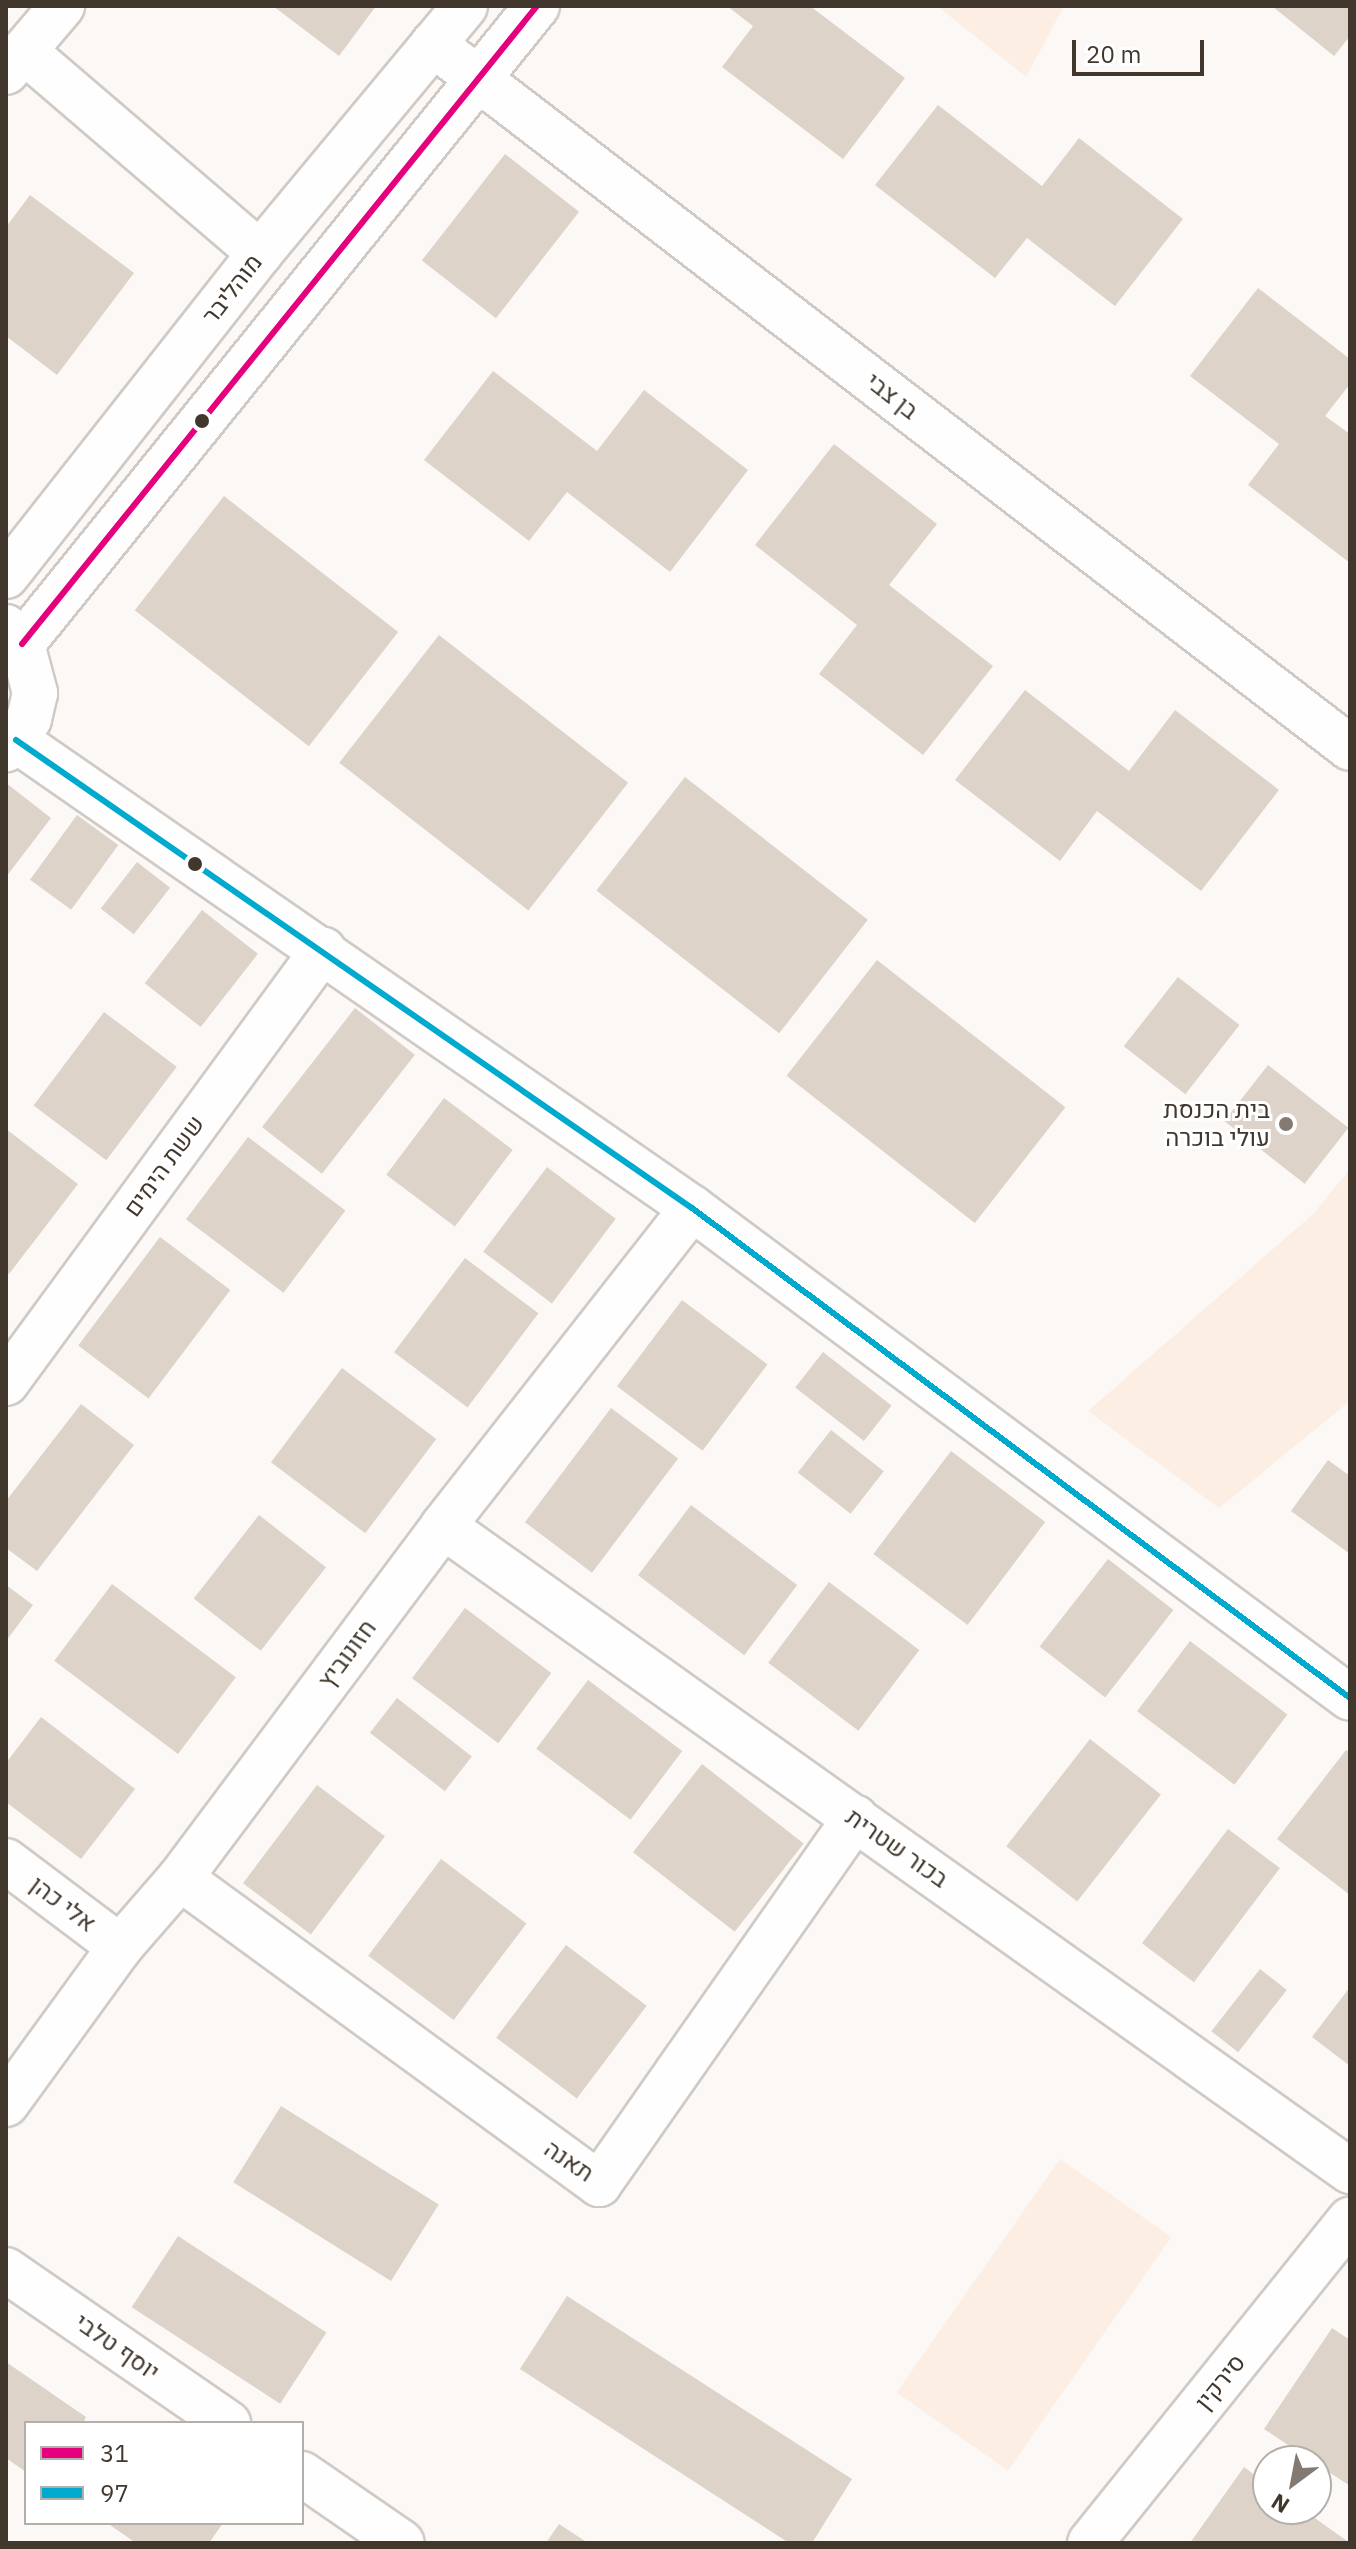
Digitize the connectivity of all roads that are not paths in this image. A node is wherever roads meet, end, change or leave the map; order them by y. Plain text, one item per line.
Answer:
1 (62, 6) edge
2 (465, 6) edge
3 (537, 6) edge
4 (433, 44) junction
5 (15, 62) edge
6 (477, 77) junction
7 (260, 253) junction
8 (6, 576) edge
9 (14, 636) edge
10 (11, 744) edge
11 (1350, 748) edge
12 (323, 950) junction
13 (692, 1208) junction
14 (6, 1383) edge
15 (443, 1526) junction
16 (1350, 1698) edge
17 (855, 1818) junction
18 (6, 1861) edge
19 (180, 1878) junction
20 (120, 1947) junction
21 (6, 2104) edge
22 (1350, 2171) edge
23 (1350, 2220) edge
24 (6, 2270) edge
25 (225, 2421) edge
26 (304, 2475) edge
27 (402, 2543) edge
28 (1090, 2543) edge

1 - 5 street
2 - 4 street, מוהליבר
3 - 6 street
4 - 6 street, בן צבי
4 - 7 street, מוהליבר
5 - 7 street
6 - 9 street
6 - 11 street, בן צבי
7 - 8 street, מוהליבר
9 - 10 street
10 - 12 street
12 - 13 street
12 - 14 street, ששת הימים
13 - 15 street, חזונוביץ
13 - 16 street
15 - 17 street, בכור שטרית
15 - 19 street, חזונוביץ
17 - 19 street, תאנה
17 - 22 street, בכור שטרית
18 - 20 street, אלי כהן
19 - 20 street, חזונוביץ
20 - 21 street, חזונוביץ
23 - 28 street, סירקין
24 - 25 street, יוסף טלבי
26 - 27 street

